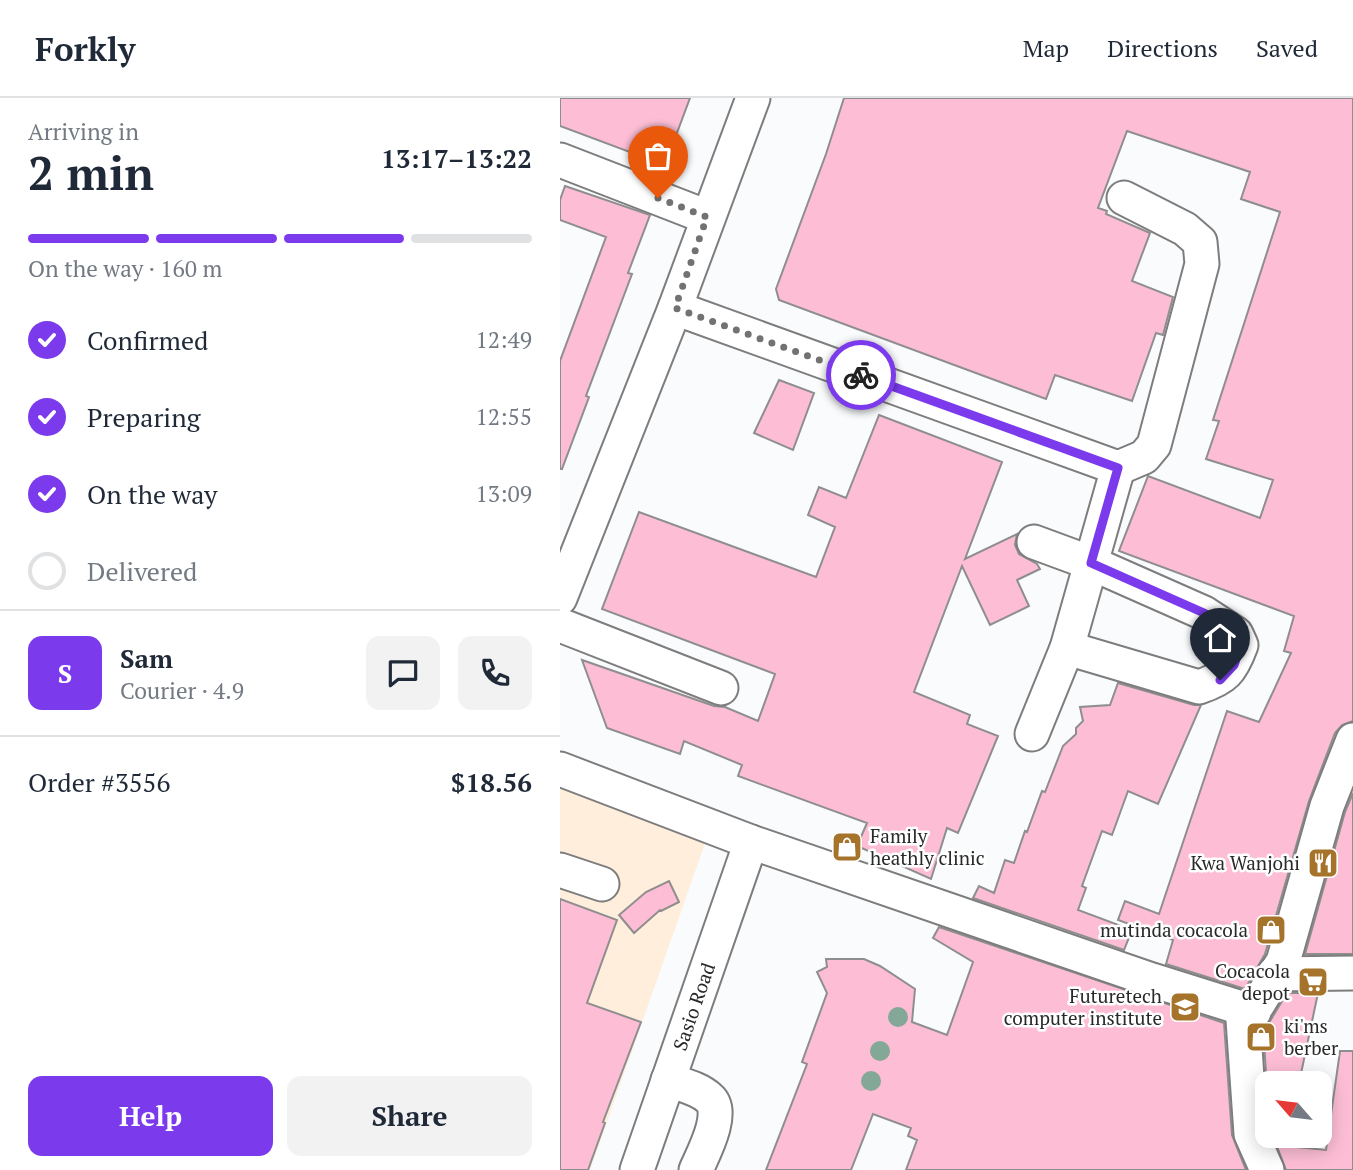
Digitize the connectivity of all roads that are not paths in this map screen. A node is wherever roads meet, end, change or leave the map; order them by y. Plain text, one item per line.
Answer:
1 (753, 98) edge
2 (560, 160) edge
3 (1124, 198) dead end
4 (707, 217) junction
5 (675, 308) junction
6 (1118, 468) junction
7 (1034, 542) dead end
8 (1091, 563) junction
9 (560, 598) edge
10 (560, 625) edge
11 (1067, 648) junction
12 (721, 688) dead end
13 (1032, 734) dead end
14 (1353, 740) edge
15 (560, 769) edge
16 (751, 842) junction
17 (560, 870) edge
18 (602, 884) dead end
19 (1353, 973) edge
20 (1274, 974) junction
21 (1254, 1012) junction
22 (668, 1080) junction
23 (637, 1170) edge
24 (696, 1170) edge
25 (1268, 1170) edge

1 - 4 street
2 - 4 street
3 - 6 street
4 - 5 street
5 - 6 street
5 - 9 street
6 - 8 street
7 - 8 street
8 - 11 street
8 - 11 street
10 - 12 street
11 - 13 street
14 - 20 street
15 - 16 street
16 - 21 street
16 - 22 street, Sasio Road
17 - 18 street
19 - 20 street
20 - 21 street
21 - 25 street
22 - 23 street, Sasio Road
22 - 24 street

